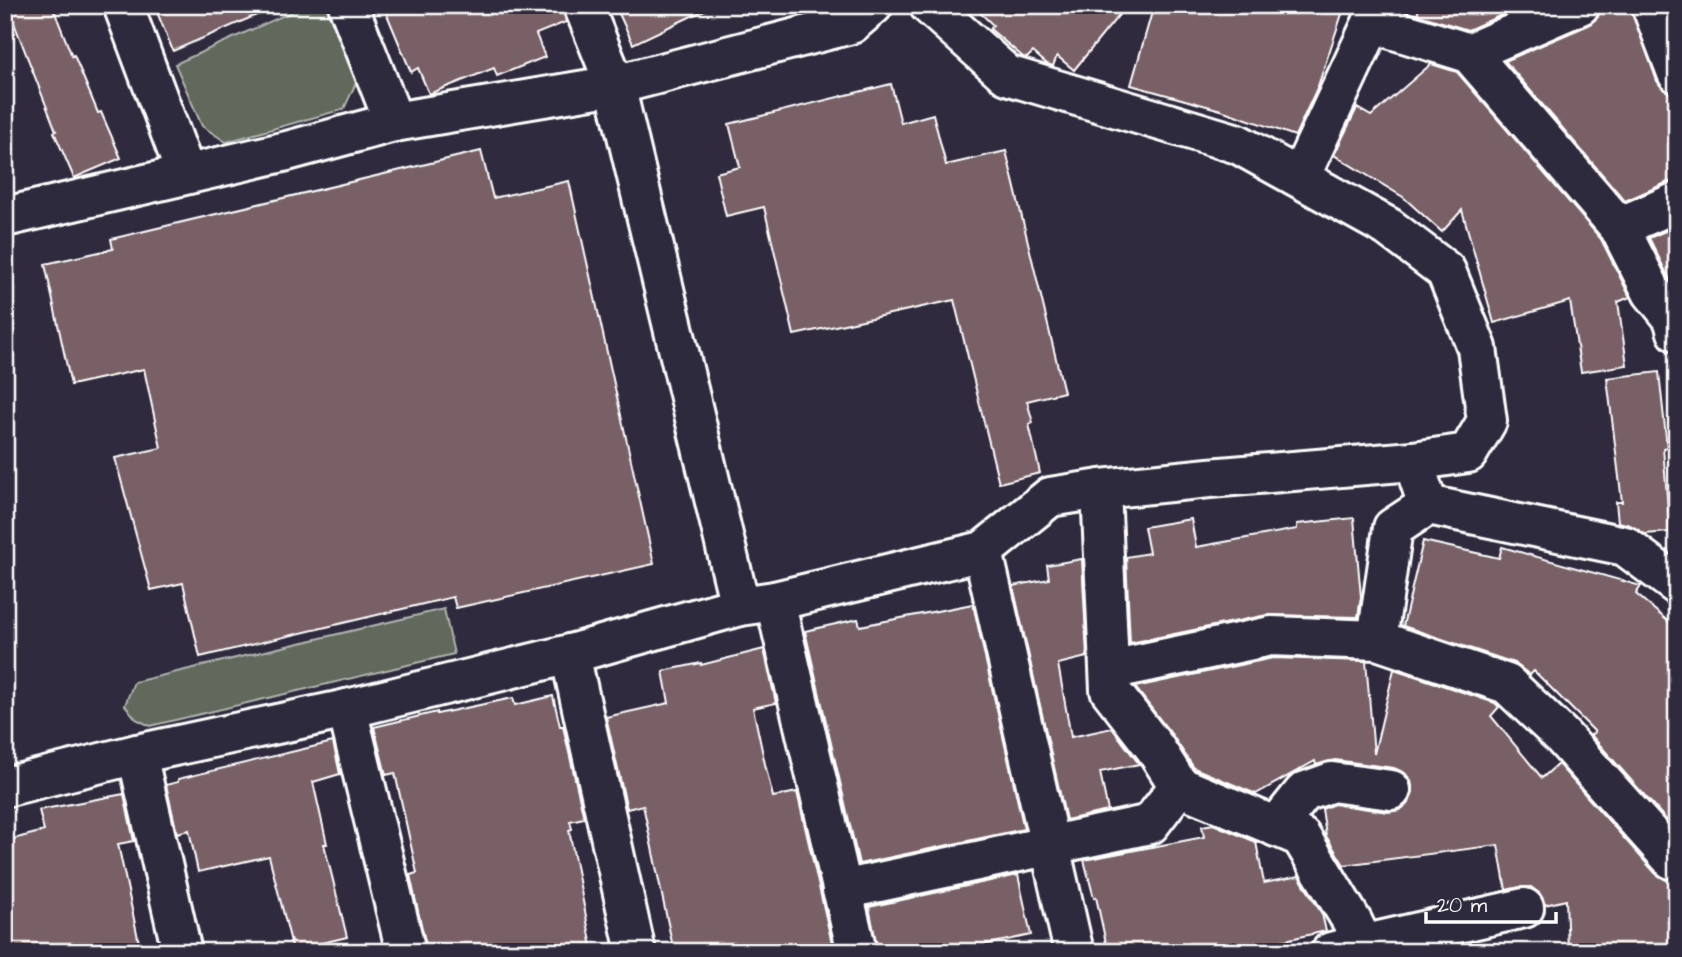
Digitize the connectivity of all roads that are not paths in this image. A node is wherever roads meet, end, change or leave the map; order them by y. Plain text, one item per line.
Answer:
1 (123, 5) edge
2 (348, 5) edge
3 (583, 5) edge
4 (873, 5) edge
5 (929, 5) edge
6 (1580, 5) edge
7 (1651, 5) edge
8 (1469, 53) junction
9 (1677, 73) edge
10 (615, 85) junction
11 (394, 122) junction
12 (186, 174) junction
13 (1300, 177) junction
14 (1677, 202) edge
15 (5, 217) edge
16 (1619, 227) junction
17 (1677, 332) edge
18 (1413, 461) junction
19 (1101, 489) junction
20 (1428, 505) junction
21 (983, 551) junction
22 (1677, 585) edge
23 (758, 603) junction
24 (1377, 640) junction
25 (570, 654) junction
26 (1110, 670) junction
27 (347, 709) junction
28 (137, 754) junction
29 (1179, 786) junction
30 (5, 787) edge
31 (1391, 790) dead end
32 (1276, 827) junction
33 (1049, 845) junction
34 (1677, 857) edge
35 (842, 890) junction
36 (1524, 908) dead end
37 (1354, 949) edge
38 (181, 952) edge
39 (406, 952) edge
40 (636, 952) edge
41 (857, 952) edge
42 (1074, 952) edge

1 - 12 street
2 - 11 street
3 - 10 street
4 - 10 street
5 - 13 street
6 - 8 street
7 - 9 street
8 - 13 street
8 - 16 street
10 - 11 street
10 - 23 street
11 - 12 street
12 - 15 street
13 - 18 street
14 - 16 street
16 - 17 street
18 - 19 street
18 - 20 street
19 - 21 street
19 - 26 street
20 - 22 street
20 - 24 street
21 - 23 street
21 - 33 street
23 - 25 street
23 - 35 street
24 - 26 street
24 - 34 street
25 - 27 street
25 - 40 street
26 - 29 street
27 - 28 street
27 - 39 street
28 - 30 street
28 - 38 street
29 - 32 street
29 - 33 street
31 - 32 street
32 - 37 street
33 - 35 street
33 - 42 street
35 - 41 street
36 - 37 street

